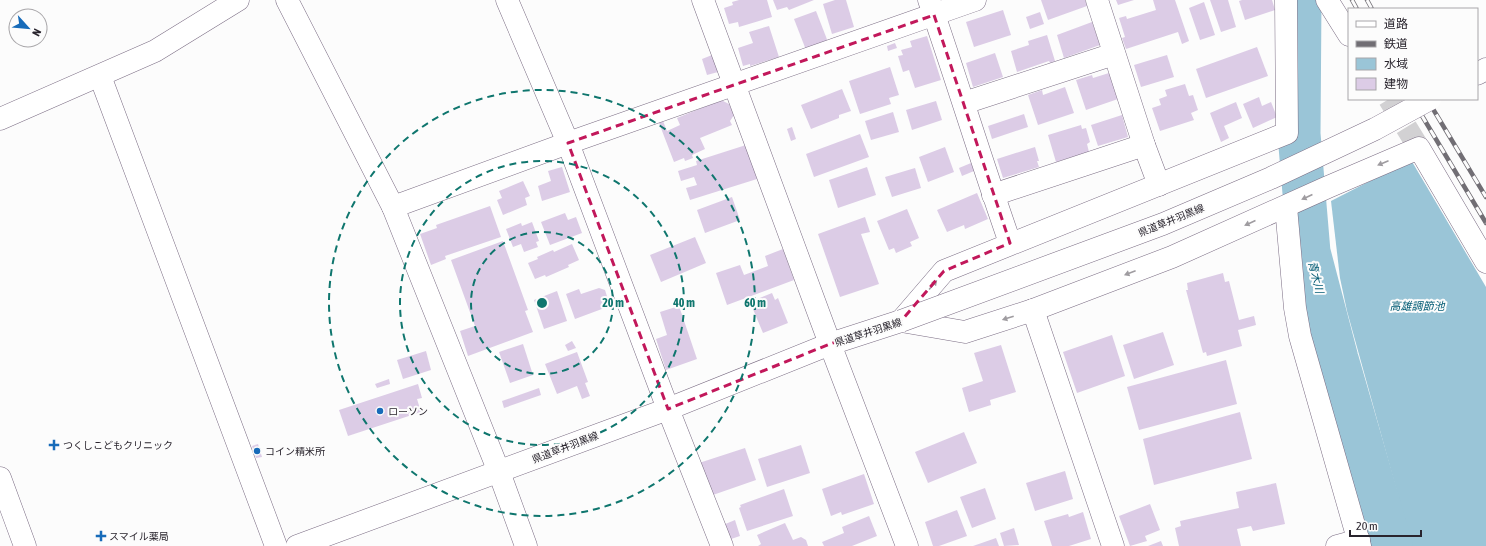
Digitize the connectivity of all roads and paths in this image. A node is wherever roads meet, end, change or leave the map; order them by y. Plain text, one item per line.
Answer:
1 (238, 0) edge
2 (287, 0) edge
3 (507, 0) edge
4 (703, 0) edge
5 (975, 0) edge
6 (1097, 0) edge
7 (1286, 0) edge
8 (1327, 0) edge
9 (931, 7) edge
10 (1348, 33) edge
11 (1114, 54) junction
12 (100, 76) junction
13 (734, 85) junction
14 (1428, 100) edge
15 (964, 103) junction
16 (0, 120) edge
17 (568, 143) junction
18 (1144, 144) junction
19 (1159, 186) junction
20 (993, 195) junction
21 (393, 207) junction
22 (1286, 207) junction
23 (1010, 243) junction
24 (1486, 262) edge
25 (1033, 310) junction
26 (901, 321) junction
27 (830, 344) junction
28 (668, 409) junction
29 (499, 472) junction
30 (0, 478) edge
31 (1359, 543) edge
32 (25, 546) edge
33 (276, 546) edge
34 (297, 546) edge
35 (526, 546) edge
36 (722, 546) edge
37 (907, 546) edge
38 (1113, 546) edge
39 (1337, 546) edge

1 - 12 street
2 - 21 street
3 - 17 street
4 - 13 street
5 - 9 street
6 - 11 street
7 - 19 street
8 - 10 street
9 - 13 street
9 - 15 street
11 - 15 street
11 - 18 street
12 - 16 street
12 - 33 street
13 - 17 street
13 - 27 street
14 - 26 street, 県道草井羽黒線, bridge
15 - 20 street
17 - 21 street
17 - 28 street
18 - 19 street
18 - 20 street
19 - 23 street
20 - 23 street
21 - 29 street
24 -> 22 street
22 -> 25 street
22 - 31 street
26 -> 23 street
25 -> 26 street
25 - 38 street
26 - 27 street, 県道草井羽黒線
27 - 28 street, 県道草井羽黒線
27 - 37 street
28 - 29 street, 県道草井羽黒線
28 - 36 street
29 - 34 street, 県道草井羽黒線
29 - 35 street
30 - 32 street
31 - 39 street

